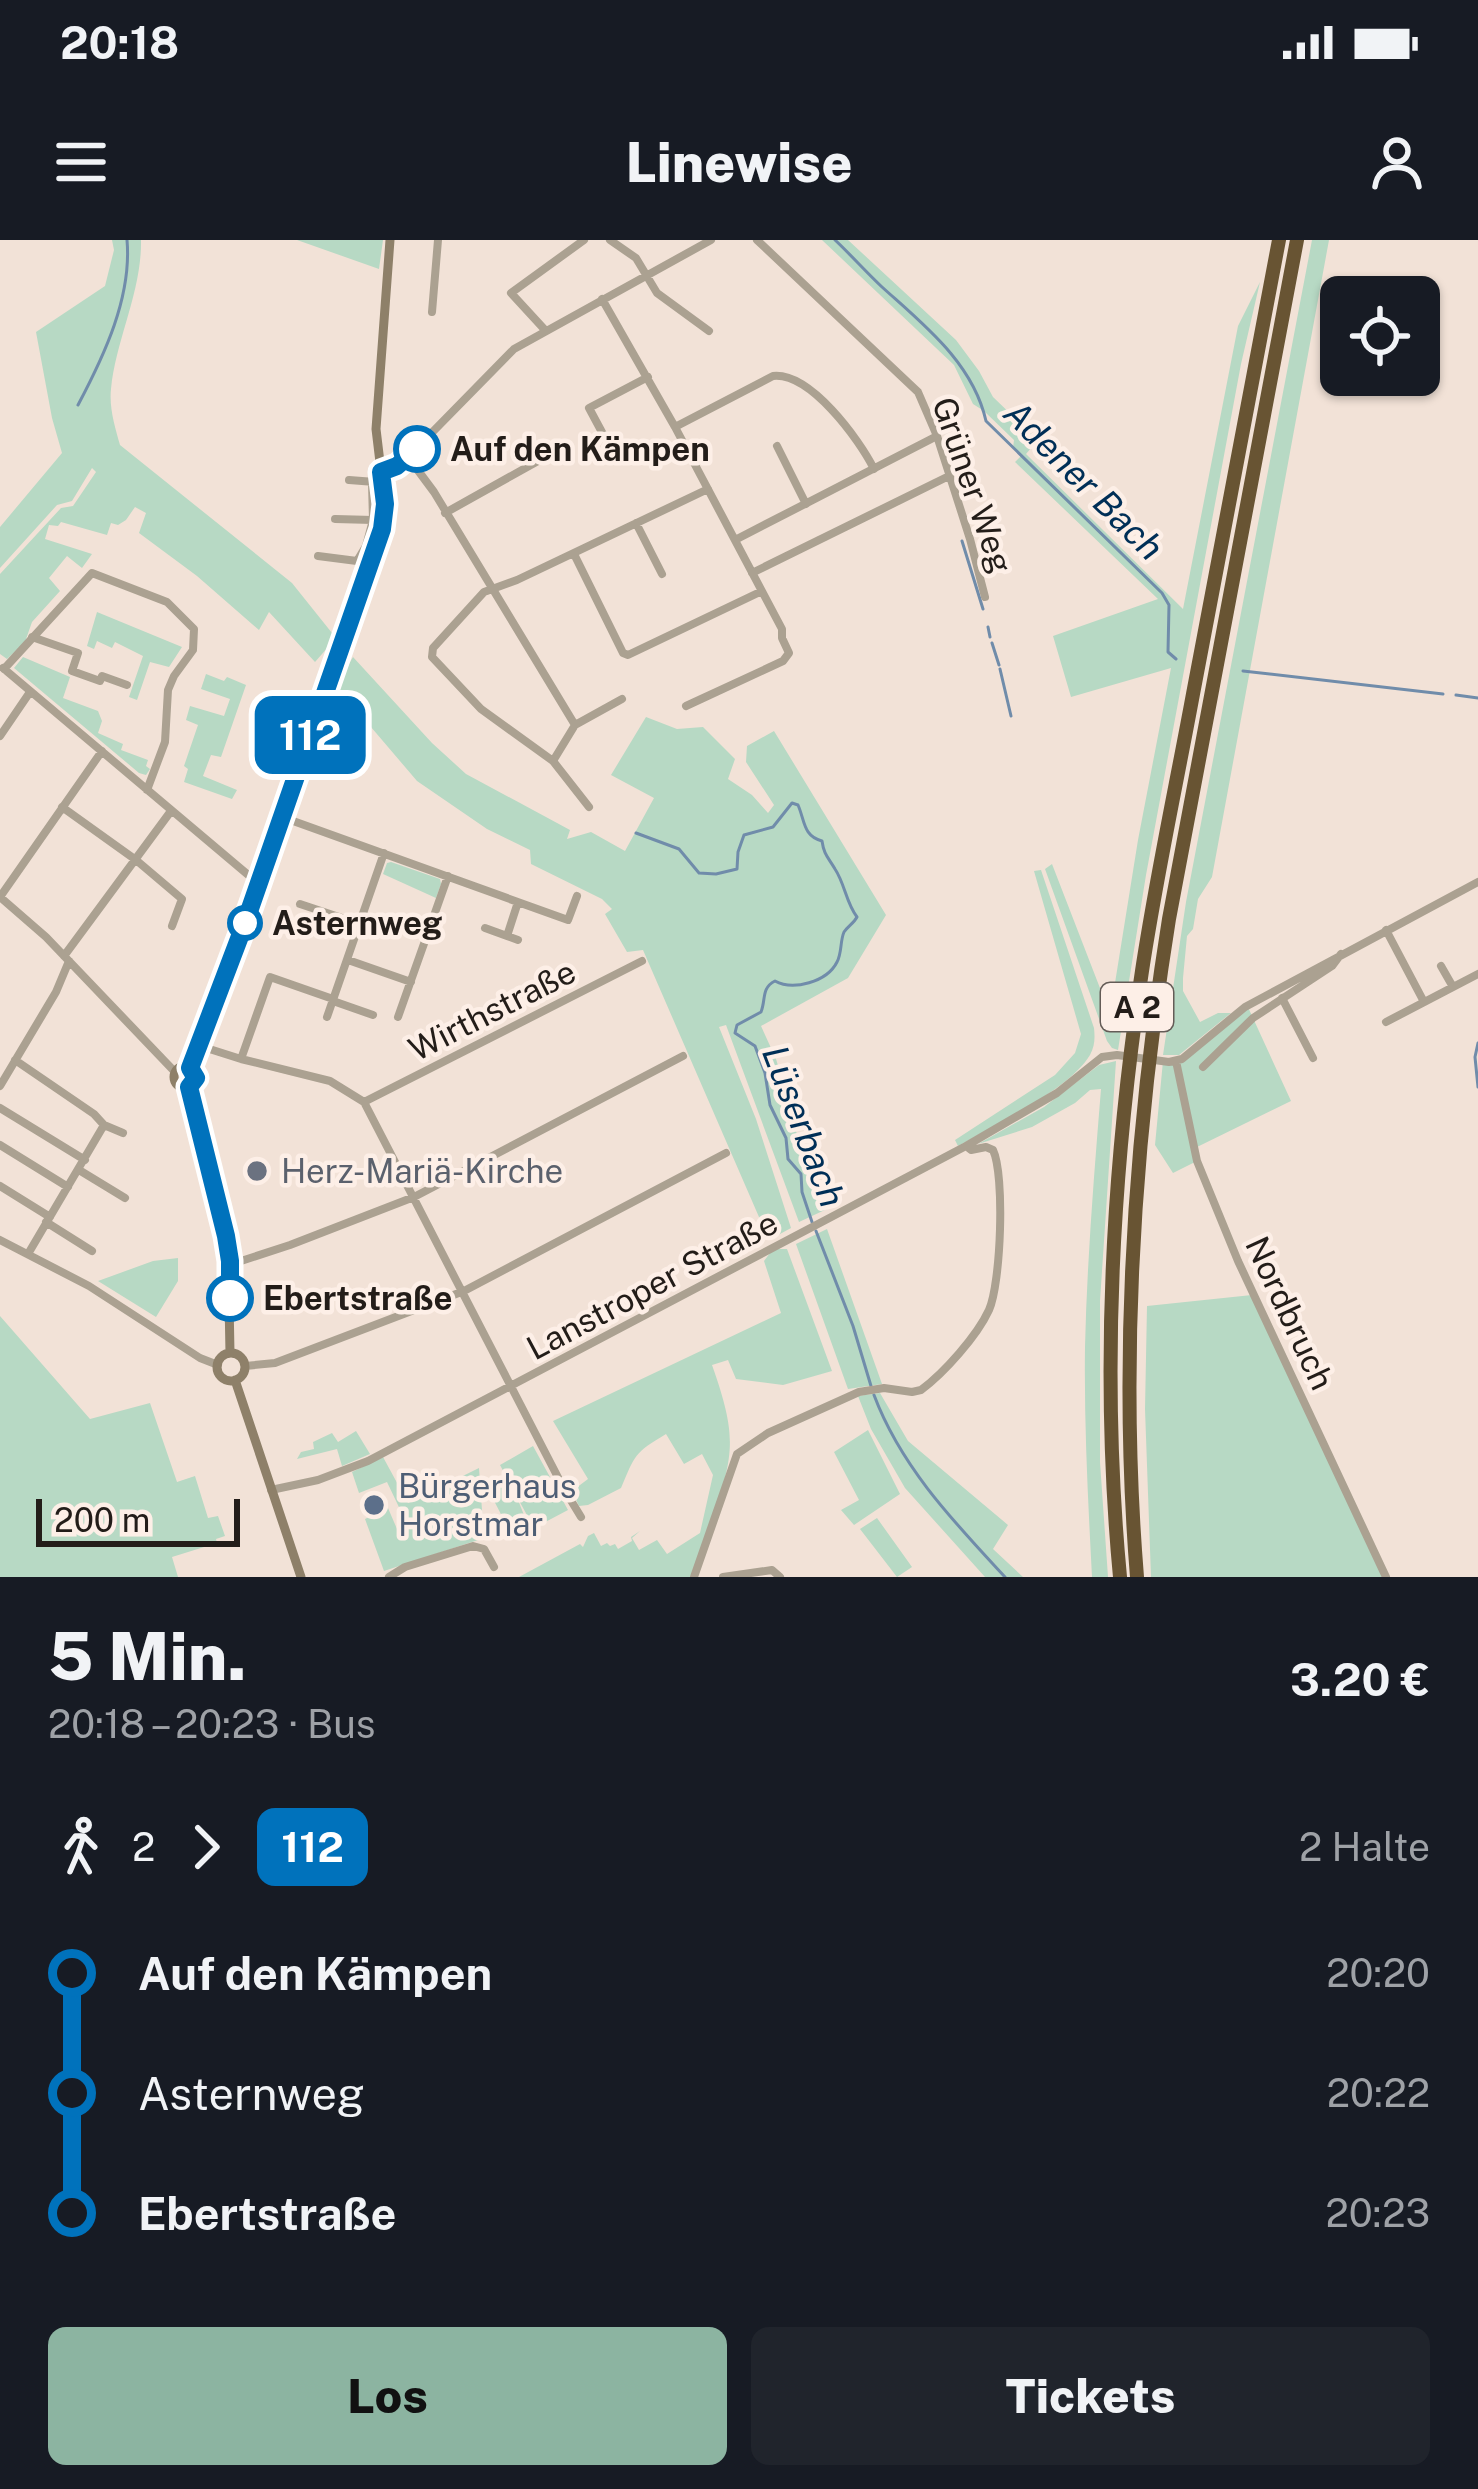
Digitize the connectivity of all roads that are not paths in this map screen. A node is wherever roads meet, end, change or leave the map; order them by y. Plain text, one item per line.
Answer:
1 (390, 240) edge
2 (438, 240) edge
3 (584, 240) edge
4 (610, 240) edge
5 (710, 240) edge
6 (757, 240) edge
7 (1279, 240) edge
8 (1298, 240) edge
9 (647, 274) junction
10 (602, 299) junction
11 (432, 312) dead end
12 (544, 330) junction
13 (709, 331) dead end
14 (648, 377) junction
15 (675, 427) junction
16 (937, 436) junction
17 (777, 446) dead end
18 (611, 449) dead end
19 (408, 458) junction
20 (538, 461) dead end
21 (874, 469) junction
22 (950, 476) junction
23 (378, 478) junction
24 (350, 480) dead end
25 (709, 490) junction
26 (806, 504) junction
27 (445, 513) junction
28 (334, 519) dead end
29 (373, 520) junction
30 (636, 523) junction
31 (735, 540) junction
32 (574, 554) junction
33 (318, 556) dead end
34 (752, 573) junction
35 (662, 574) dead end
36 (490, 589) junction
37 (760, 592) junction
38 (985, 597) dead end
39 (32, 637) junction
40 (2, 667) edge
41 (128, 685) dead end
42 (30, 692) junction
43 (622, 699) dead end
44 (686, 706) dead end
45 (575, 725) junction
46 (0, 736) edge
47 (102, 751) junction
48 (553, 761) junction
49 (147, 790) junction
50 (62, 807) junction
51 (589, 807) dead end
52 (171, 812) junction
53 (282, 817) junction
54 (384, 853) junction
55 (136, 860) junction
56 (448, 876) junction
57 (1478, 882) edge
58 (259, 884) junction
59 (577, 896) dead end
60 (0, 897) edge
61 (518, 902) junction
62 (300, 904) dead end
63 (360, 924) junction
64 (172, 926) dead end
65 (484, 928) dead end
66 (1386, 930) junction
67 (1341, 953) junction
68 (67, 958) junction
69 (348, 960) junction
70 (642, 961) dead end
71 (1442, 966) dead end
72 (1478, 974) edge
73 (411, 982) junction
74 (1453, 987) junction
75 (1282, 998) junction
76 (333, 1000) junction
77 (1424, 1002) junction
78 (373, 1015) dead end
79 (327, 1017) dead end
80 (398, 1017) dead end
81 (1386, 1022) dead end
82 (200, 1046) junction
83 (683, 1057) dead end
84 (1313, 1058) dead end
85 (241, 1059) junction
86 (15, 1060) junction
87 (1176, 1061) junction
88 (1203, 1066) dead end
89 (190, 1068) junction
90 (176, 1072) junction
91 (0, 1086) edge
92 (189, 1087) junction
93 (364, 1102) junction
94 (0, 1108) edge
95 (104, 1125) junction
96 (123, 1133) dead end
97 (0, 1145) edge
98 (967, 1146) junction
99 (726, 1153) dead end
100 (82, 1165) junction
101 (0, 1186) edge
102 (68, 1187) junction
103 (414, 1197) junction
104 (124, 1198) dead end
105 (48, 1220) junction
106 (0, 1240) edge
107 (92, 1250) dead end
108 (28, 1254) junction
109 (230, 1261) junction
110 (464, 1292) junction
111 (230, 1353) junction
112 (218, 1365) junction
113 (245, 1366) junction
114 (235, 1380) junction
115 (511, 1387) junction
116 (271, 1490) junction
117 (581, 1517) dead end
118 (494, 1567) dead end
119 (301, 1577) edge
120 (389, 1577) edge
121 (694, 1577) edge
122 (723, 1577) edge
123 (781, 1577) edge
124 (1120, 1577) edge
125 (1138, 1577) edge
126 (1386, 1577) edge

1 - 23 street
2 - 11 street
3 - 12 street
4 - 9 street
5 - 9 street
6 - 16 street, Grüner Weg
7 - 124 highway, A 2
8 - 125 highway, A 2
9 - 10 street
9 - 13 street
10 - 12 street
10 - 14 street
12 - 19 street
14 - 15 street
14 - 18 street
15 - 21 street
15 - 25 street
16 - 21 street
16 - 22 street, Grüner Weg
17 - 26 street
19 - 23 street
19 - 27 street
20 - 27 street
21 - 26 street
22 - 34 street
22 - 38 street, Grüner Weg
23 - 24 street
23 - 29 street
23 - 53 street
25 - 30 street
25 - 31 street
26 - 31 street
27 - 36 street
28 - 29 street
29 - 33 street
30 - 32 street
30 - 35 street
31 - 34 street
32 - 36 street
32 - 37 street
34 - 37 street
36 - 45 street
36 - 48 street
37 - 44 street
39 - 40 street
39 - 41 street
39 - 49 street
40 - 42 street
42 - 46 street
42 - 47 street
43 - 45 street
45 - 48 street
47 - 49 street
47 - 50 street
48 - 51 street
49 - 52 street
50 - 55 street
50 - 60 street
52 - 55 street
52 - 58 street
53 - 54 street
53 - 58 street
54 - 56 street
54 - 63 street
55 - 64 street
55 - 68 street
56 - 61 street
56 - 73 street
57 - 66 street
58 - 82 street
59 - 61 street
60 - 68 street
61 - 65 street
62 - 63 street
63 - 69 street
66 - 67 street
66 - 77 street
67 - 75 street
67 - 87 street
68 - 86 street
68 - 90 street
69 - 73 street
69 - 76 street
70 - 93 street, Wirthstraße
71 - 74 street
72 - 74 street
73 - 80 street
74 - 77 street
75 - 84 street
75 - 88 street
76 - 78 street
76 - 79 street
76 - 85 street
77 - 81 street
82 - 85 street
82 - 89 street
83 - 103 street
85 - 93 street
86 - 91 street
86 - 95 street
87 - 98 street, Lanstroper Straße
87 - 126 street, Nordbruch
89 - 90 street
89 - 92 street
90 - 92 street
92 - 109 street
93 - 103 street
94 - 100 street
95 - 96 street
95 - 100 street
97 - 102 street
98 - 115 street, Lanstroper Straße
98 - 121 street
99 - 110 street
100 - 102 street
100 - 104 street
101 - 105 street
102 - 105 street
103 - 109 street
103 - 110 street
105 - 107 street
105 - 108 street
106 - 108 street
108 - 112 street
109 - 111 street
110 - 113 street
110 - 115 street
111 - 112 street
111 - 113 street
112 - 114 street
113 - 114 street
114 - 116 street
115 - 116 street, Lanstroper Straße
115 - 117 street
116 - 119 street
118 - 120 street
122 - 123 street

